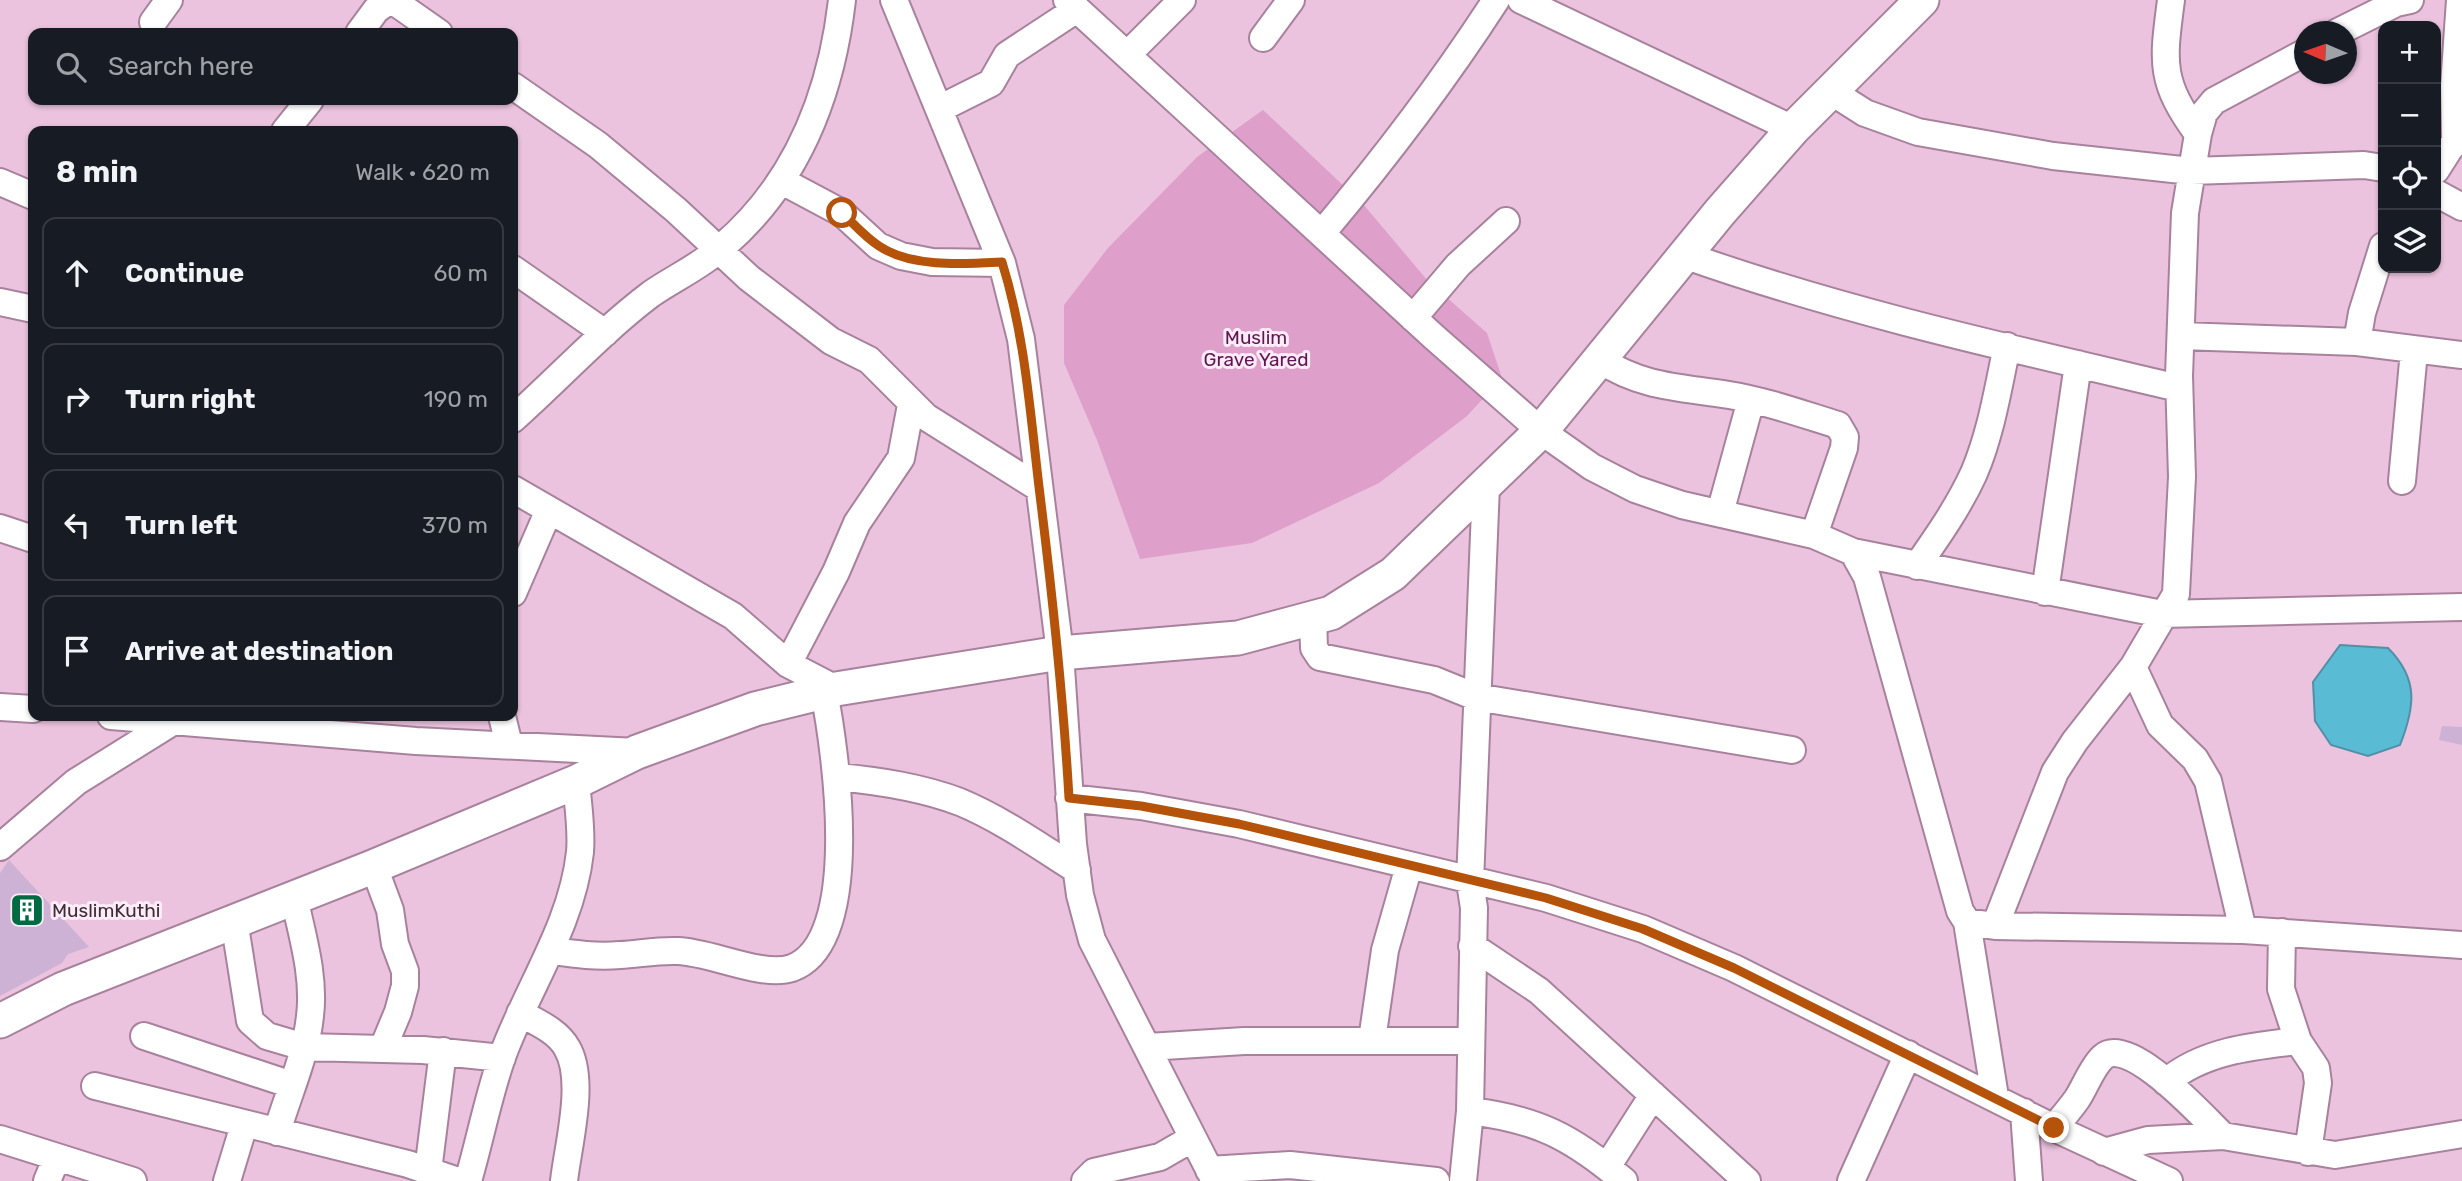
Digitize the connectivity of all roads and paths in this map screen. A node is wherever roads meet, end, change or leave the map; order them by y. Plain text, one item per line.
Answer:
1 (169, 0) edge
2 (391, 0) edge
3 (842, 0) edge
4 (894, 0) edge
5 (1182, 0) edge
6 (1291, 0) edge
7 (1496, 0) edge
8 (1521, 0) edge
9 (2171, 0) edge
10 (2410, 0) edge
11 (2460, 0) edge
12 (1919, 1) edge
13 (1072, 5) edge
14 (153, 22) dead end
15 (2357, 22) edge
16 (363, 28) edge
17 (432, 28) edge
18 (1263, 38) dead end
19 (1128, 54) junction
20 (2294, 58) edge
21 (518, 89) edge
22 (1832, 92) junction
23 (941, 108) junction
24 (1793, 129) junction
25 (2198, 134) junction
26 (2458, 140) edge
27 (2441, 163) edge
28 (2378, 167) edge
29 (2191, 171) junction
30 (782, 181) junction
31 (0, 182) edge
32 (28, 194) edge
33 (2441, 196) edge
34 (2462, 207) edge
35 (1506, 221) dead end
36 (1322, 233) junction
37 (719, 250) junction
38 (1684, 255) junction
39 (1002, 262) junction
40 (2378, 262) edge
41 (518, 272) edge
42 (0, 302) edge
43 (28, 308) edge
44 (1413, 318) junction
45 (605, 333) junction
46 (2180, 335) junction
47 (2357, 342) junction
48 (2007, 346) junction
49 (2414, 351) junction
50 (2462, 355) edge
51 (1600, 360) junction
52 (2078, 364) junction
53 (2179, 388) junction
54 (1751, 400) junction
55 (911, 405) junction
56 (518, 414) edge
57 (1541, 431) junction
58 (2402, 481) dead end
59 (1486, 485) junction
60 (1039, 488) junction
61 (518, 492) edge
62 (549, 510) junction
63 (1720, 513) junction
64 (0, 528) edge
65 (1814, 535) junction
66 (28, 537) edge
67 (1853, 552) junction
68 (1917, 566) junction
69 (518, 581) edge
70 (2045, 593) junction
71 (2462, 607) edge
72 (2162, 614) junction
73 (1313, 617) junction
74 (1060, 653) junction
75 (788, 664) junction
76 (2133, 667) junction
77 (830, 690) junction
78 (1476, 697) junction
79 (0, 707) edge
80 (28, 709) edge
81 (172, 721) edge
82 (208, 721) edge
83 (503, 721) edge
84 (509, 745) junction
85 (1792, 750) dead end
86 (637, 752) junction
87 (838, 777) junction
88 (576, 782) junction
89 (1069, 798) junction
90 (0, 847) edge
91 (1409, 866) junction
92 (374, 867) junction
93 (1077, 870) junction
94 (1470, 881) junction
95 (293, 897) junction
96 (234, 920) junction
97 (1967, 922) junction
98 (1995, 926) junction
99 (2243, 930) junction
100 (2282, 932) junction
101 (2462, 945) edge
102 (1472, 946) junction
103 (551, 951) junction
104 (520, 1013) junction
105 (0, 1021) edge
106 (144, 1036) dead end
107 (1372, 1040) junction
108 (1469, 1041) junction
109 (2298, 1041) junction
110 (304, 1047) junction
111 (1148, 1047) junction
112 (383, 1048) junction
113 (443, 1051) junction
114 (1908, 1054) junction
115 (502, 1058) junction
116 (2166, 1082) junction
117 (292, 1085) junction
118 (95, 1086) dead end
119 (1653, 1095) junction
120 (1996, 1097) junction
121 (1469, 1111) junction
122 (2024, 1112) junction
123 (244, 1125) junction
124 (2054, 1128) junction
125 (277, 1132) junction
126 (2462, 1134) edge
127 (2223, 1136) junction
128 (1193, 1138) junction
129 (0, 1139) edge
130 (2104, 1152) junction
131 (2308, 1152) junction
132 (52, 1169) edge
133 (429, 1171) junction
134 (1616, 1174) edge
135 (1212, 1176) edge
136 (1740, 1178) edge
137 (133, 1181) edge
138 (227, 1181) edge
139 (458, 1181) edge
140 (468, 1181) edge
141 (564, 1181) edge
142 (1085, 1181) edge
143 (1436, 1181) edge
144 (1463, 1181) edge
145 (1851, 1181) edge
146 (2029, 1181) edge
147 (2169, 1181) edge

1 - 14 street
2 - 16 street
2 - 17 street
3 - 30 street
4 - 23 street
5 - 19 street
6 - 18 street
7 - 36 street
8 - 24 street
9 - 25 street
10 - 15 street
11 - 26 street
12 - 22 main road
13 - 19 street
13 - 23 street
19 - 36 street
20 - 25 street
21 - 37 street
22 - 24 main road
22 - 29 street
23 - 39 street
24 - 38 main road
25 - 29 street
26 - 27 street
28 - 29 street
29 - 46 street
30 - 37 street
30 - 39 street
31 - 32 street
33 - 34 street
35 - 44 street
36 - 44 street
37 - 45 street
37 - 55 street
38 - 48 street
38 - 51 main road
39 - 60 street
40 - 47 street
41 - 45 street
42 - 43 street
44 - 57 street
45 - 56 street
46 - 47 street
46 - 53 street
47 - 49 street
48 - 52 street
48 - 68 street
49 - 50 street
49 - 58 street
51 - 54 street
51 - 57 main road
52 - 53 street
52 - 70 street
53 - 72 street
54 - 63 street
54 - 65 street
55 - 60 street
55 - 75 street
57 - 59 main road
57 - 63 street
59 - 73 main road
59 - 78 street
60 - 74 street
61 - 62 street
62 - 69 street
62 - 75 street
63 - 65 street
64 - 66 street
65 - 67 street
67 - 68 street
67 - 97 street
68 - 70 street
70 - 72 street
71 - 72 street
72 - 76 street
73 - 74 main road
73 - 78 street
74 - 77 main road
74 - 89 street
75 - 77 street
76 - 98 street
76 - 99 street
77 - 86 main road
77 - 87 street
78 - 85 street
78 - 94 street
79 - 80 street
81 - 90 street
82 - 84 street
83 - 84 street
84 - 86 street
86 - 88 main road
87 - 93 street
87 - 103 street
88 - 92 main road
88 - 103 street
89 - 91 street
89 - 93 street
91 - 94 street
91 - 107 street
92 - 95 main road
92 - 112 street
93 - 111 street
94 - 102 street
94 - 114 street
95 - 96 main road
95 - 110 street
96 - 105 main road
96 - 110 street
97 - 98 street
97 - 120 street
98 - 99 street
99 - 100 street
100 - 101 street
100 - 109 street
102 - 108 street
102 - 119 street
103 - 104 street
104 - 115 street
104 - 141 street
106 - 117 street
107 - 108 street
107 - 111 street
108 - 121 street
109 - 116 street
109 - 131 street
110 - 112 street
110 - 117 street
111 - 128 street
112 - 113 street
113 - 115 street
113 - 133 street
114 - 120 street
114 - 145 street
115 - 140 street
116 - 124 street
116 - 127 street
117 - 125 street
118 - 123 street
119 - 134 street
119 - 136 street
120 - 122 street
121 - 134 street
121 - 144 street
122 - 124 street
122 - 146 street
123 - 125 street
123 - 138 street
124 - 130 street
125 - 133 street
126 - 131 street
127 - 130 street
127 - 131 street
128 - 135 street
128 - 142 street
129 - 132 street
130 - 147 street
132 - 137 street
133 - 139 street
135 - 143 street

